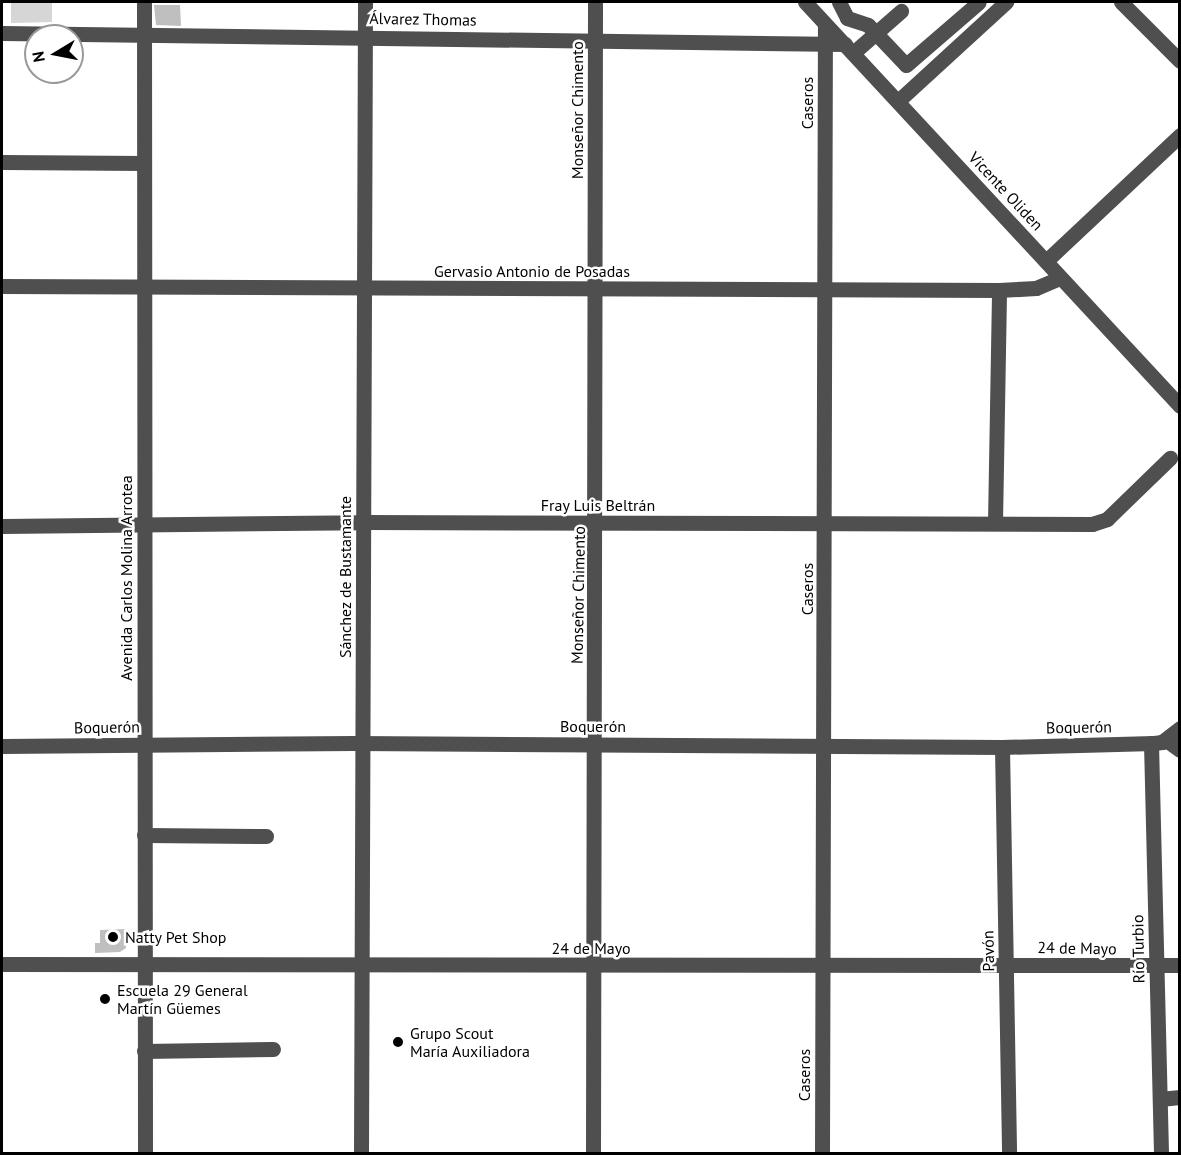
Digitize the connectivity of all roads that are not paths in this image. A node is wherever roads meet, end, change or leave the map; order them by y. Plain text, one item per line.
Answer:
1 (144, 2) edge
2 (365, 2) edge
3 (595, 2) edge
4 (807, 2) edge
5 (839, 2) edge
6 (979, 2) edge
7 (1006, 2) edge
8 (1121, 2) edge
9 (901, 11) dead end
10 (825, 24) junction
11 (2, 33) edge
12 (875, 33) junction
13 (144, 34) junction
14 (365, 37) junction
15 (595, 40) junction
16 (826, 44) junction
17 (849, 49) junction
18 (1179, 61) edge
19 (898, 100) junction
20 (1179, 135) edge
21 (2, 162) edge
22 (144, 163) junction
23 (1046, 261) junction
24 (1060, 278) junction
25 (2, 286) edge
26 (143, 287) junction
27 (364, 288) junction
28 (596, 290) junction
29 (999, 290) junction
30 (825, 291) junction
31 (1179, 406) edge
32 (1170, 458) dead end
33 (363, 522) junction
34 (597, 523) junction
35 (825, 523) junction
36 (995, 523) junction
37 (144, 524) junction
38 (2, 526) edge
39 (1179, 728) edge
40 (1159, 742) junction
41 (363, 744) junction
42 (594, 744) junction
43 (144, 745) junction
44 (2, 746) edge
45 (824, 747) junction
46 (1002, 747) junction
47 (1179, 750) edge
48 (144, 835) junction
49 (266, 836) dead end
50 (144, 962) junction
51 (2, 964) edge
52 (361, 965) junction
53 (1007, 965) junction
54 (1179, 965) edge
55 (595, 966) junction
56 (822, 968) junction
57 (1157, 968) junction
58 (273, 1049) dead end
59 (144, 1051) junction
60 (1179, 1097) edge
61 (1160, 1099) junction
62 (145, 1154) edge
63 (362, 1154) edge
64 (593, 1154) edge
65 (822, 1154) edge
66 (1009, 1154) edge
67 (1161, 1154) edge

1 - 13 street, Avenida Carlos Molina Arrotea
2 - 14 street, Sánchez de Bustamante
3 - 15 street, Monseñor Chimento
4 - 10 street, Vicente Oliden
5 - 12 street
6 - 12 street
7 - 19 street
8 - 18 street
9 - 12 street
10 - 16 street, Caseros
10 - 17 street, Vicente Oliden
11 - 13 street, Álvarez Thomas
12 - 17 street
13 - 14 street, Álvarez Thomas
13 - 22 street, Avenida Carlos Molina Arrotea
14 - 15 street, Álvarez Thomas
14 - 27 street, Sánchez de Bustamante
15 - 16 street, Álvarez Thomas
15 - 28 street, Monseñor Chimento
16 - 17 street, Álvarez Thomas
16 - 30 street, Caseros
17 - 19 street, Vicente Oliden
19 - 23 street, Vicente Oliden
20 - 23 street
21 - 22 street
22 - 26 street, Avenida Carlos Molina Arrotea
23 - 24 street, Vicente Oliden
24 - 29 street, Gervasio Antonio de Posadas
24 - 31 street, Vicente Oliden
25 - 26 street, Gervasio Antonio de Posadas
26 - 27 street, Gervasio Antonio de Posadas
26 - 37 street, Avenida Carlos Molina Arrotea
27 - 28 street, Gervasio Antonio de Posadas
27 - 33 street, Sánchez de Bustamante
28 - 30 street, Gervasio Antonio de Posadas
28 - 34 street, Monseñor Chimento
29 - 30 street, Gervasio Antonio de Posadas
29 - 36 street
30 - 35 street, Caseros
32 - 36 street, Fray Luis Beltrán
33 - 34 street, Fray Luis Beltrán
33 - 37 street, Fray Luis Beltrán
33 - 41 street, Sánchez de Bustamante
34 - 35 street, Fray Luis Beltrán
34 - 42 street, Monseñor Chimento
35 - 36 street, Fray Luis Beltrán
35 - 45 street, Caseros
37 - 38 street, Fray Luis Beltrán
37 - 43 street, Avenida Carlos Molina Arrotea
39 - 40 street
40 - 46 street, Boquerón
40 - 47 street
40 - 57 street, Río Turbio
41 - 42 street, Boquerón
41 - 43 street, Boquerón
41 - 52 street, Sánchez de Bustamante
42 - 45 street, Boquerón
42 - 55 street, Monseñor Chimento
43 - 44 street, Boquerón
43 - 48 street, Avenida Carlos Molina Arrotea
45 - 46 street, Boquerón
45 - 56 street, Caseros
46 - 53 street, Pavón
48 - 49 street
48 - 50 street, Avenida Carlos Molina Arrotea
50 - 51 street, 24 de Mayo
50 - 52 street, 24 de Mayo
50 - 59 street, Avenida Carlos Molina Arrotea
52 - 55 street, 24 de Mayo
52 - 63 street, Sánchez de Bustamante
53 - 56 street, 24 de Mayo
53 - 57 street, 24 de Mayo
53 - 66 street, Pavón
54 - 57 street, 24 de Mayo
55 - 56 street, 24 de Mayo
55 - 64 street, Monseñor Chimento
56 - 65 street, Caseros
57 - 61 street, Río Turbio
58 - 59 street
59 - 62 street, Avenida Carlos Molina Arrotea
60 - 61 street
61 - 67 street, Río Turbio

